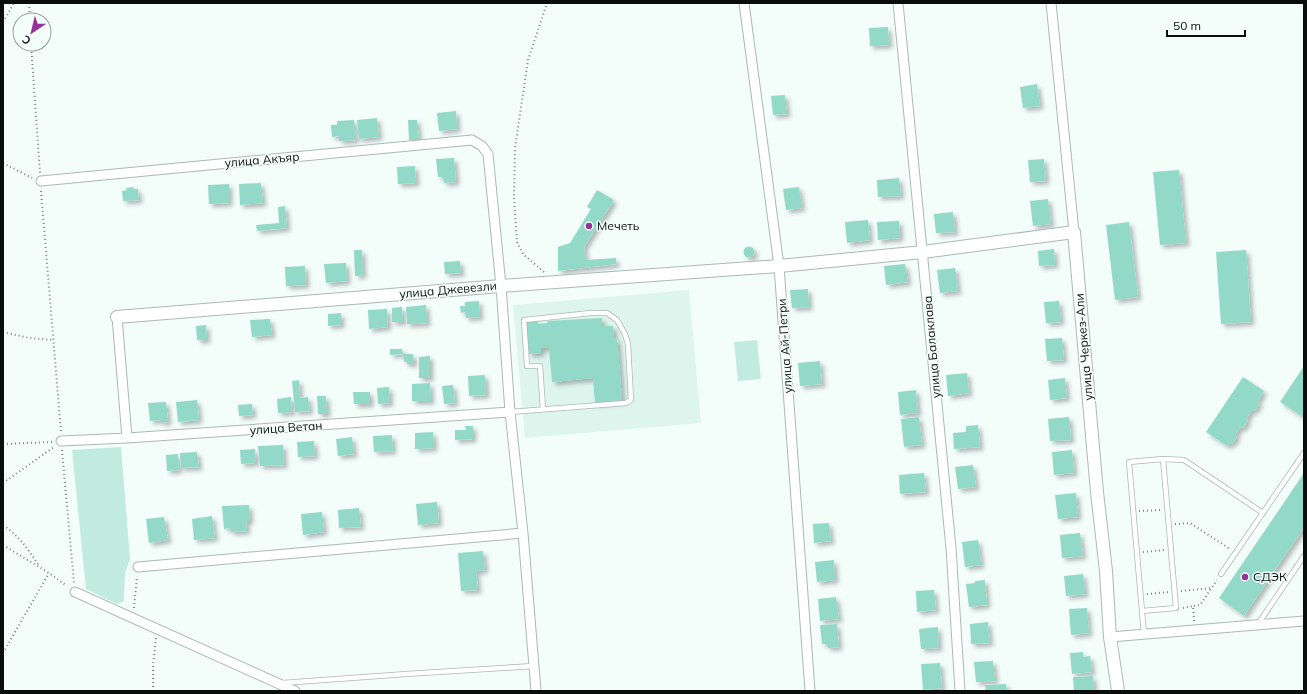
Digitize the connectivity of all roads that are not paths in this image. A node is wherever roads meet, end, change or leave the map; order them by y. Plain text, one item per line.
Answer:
1 (744, 3) edge
2 (898, 3) edge
3 (1050, 3) edge
4 (41, 181) road end
5 (1074, 232) junction
6 (923, 252) junction
7 (779, 266) junction
8 (502, 286) junction
9 (117, 317) joint
10 (543, 410) junction
11 (510, 412) junction
12 (127, 438) junction
13 (61, 441) road end
14 (1304, 453) edge
15 (1164, 459) junction
16 (1263, 513) junction
17 (523, 533) junction
18 (1304, 556) edge
19 (138, 567) road end
20 (1221, 574) road end
21 (75, 592) road end
22 (1142, 611) junction
23 (1304, 621) edge
24 (1258, 624) junction
25 (1144, 634) junction
26 (1110, 637) junction
27 (534, 666) junction
28 (279, 684) junction
29 (295, 691) edge
30 (536, 691) edge
31 (810, 691) edge
32 (960, 691) edge
33 (1118, 691) edge

1 - 7 street, улица Ай-Петри
2 - 6 street, улица Балаклава
3 - 5 street, улица Черкез-Али
4 - 8 street, улица Акъяр
5 - 6 street, улица Джевезли
5 - 26 street, улица Черкез-Али
6 - 7 street, улица Джевезли
6 - 32 street, улица Балаклава
7 - 8 street, улица Джевезли
7 - 31 street, улица Ай-Петри
8 - 9 street, улица Джевезли
8 - 11 street
9 - 12 street
10 - 10 lane
10 - 11 lane
11 - 12 street, улица Ветан
11 - 17 street
12 - 13 street, улица Ветан
14 - 16 lane
15 - 16 lane
15 - 22 lane
15 - 22 lane
16 - 20 lane
17 - 19 street
17 - 27 street
18 - 24 lane
21 - 28 street
22 - 25 lane
23 - 24 street
24 - 25 street
25 - 26 street
26 - 33 street, улица Черкез-Али
27 - 28 lane
27 - 30 street
28 - 29 street

